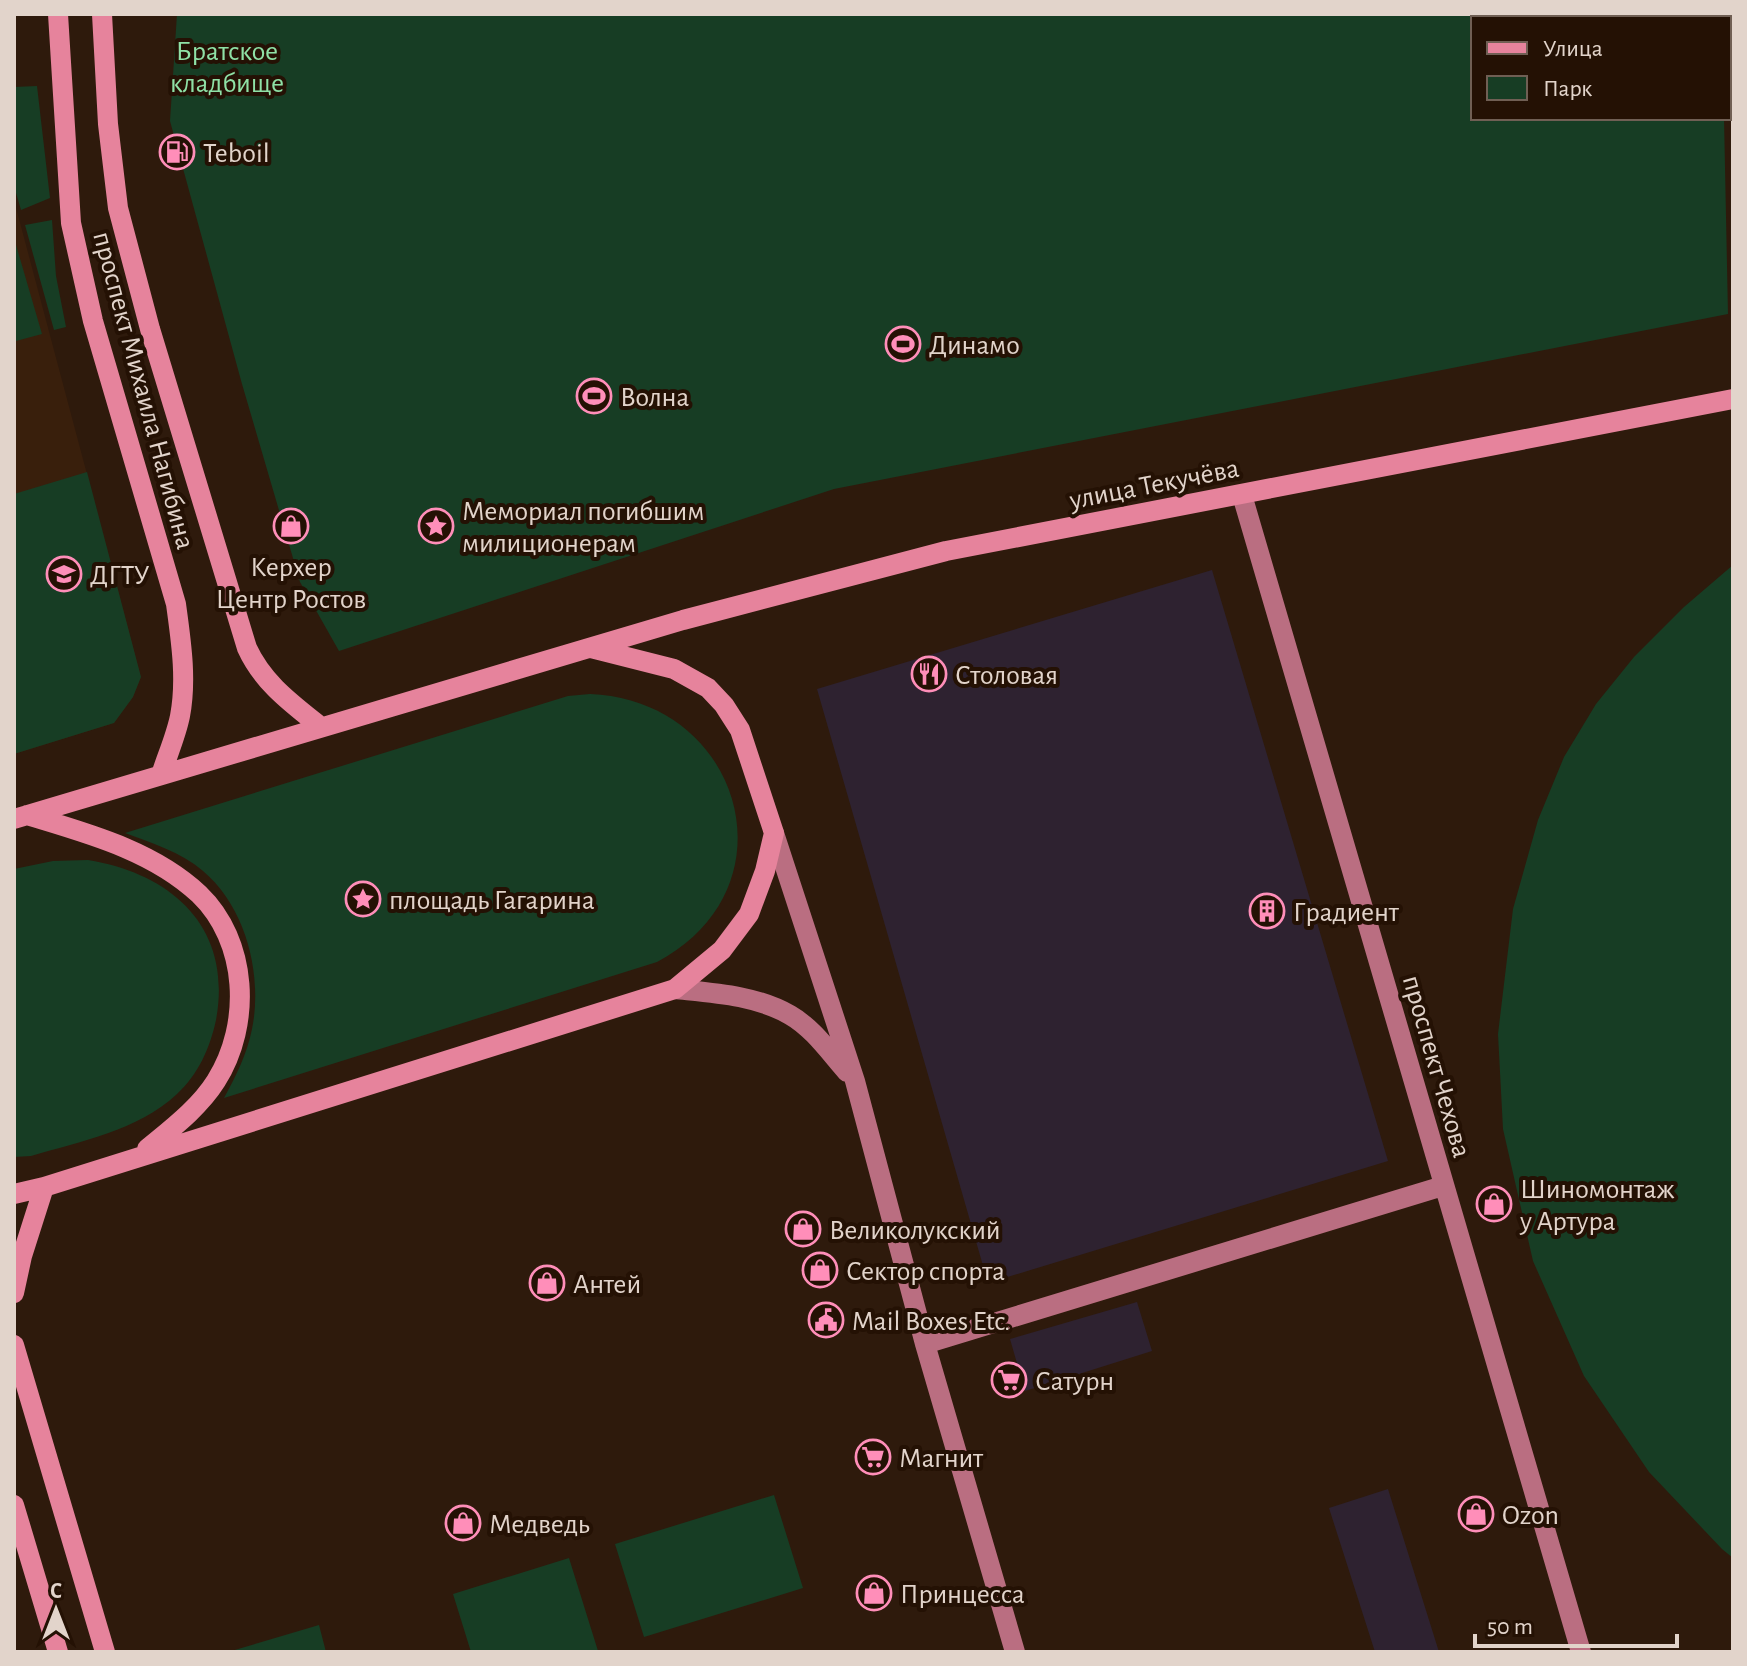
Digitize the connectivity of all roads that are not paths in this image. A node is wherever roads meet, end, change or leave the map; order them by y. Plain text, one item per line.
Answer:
1 (58, 14) edge
2 (102, 14) edge
3 (1733, 399) edge
4 (1242, 495) junction
5 (591, 648) junction
6 (321, 727) junction
7 (161, 775) junction
8 (20, 817) edge
9 (774, 833) junction
10 (675, 989) junction
11 (855, 1081) junction
12 (137, 1157) junction
13 (1443, 1186) junction
14 (44, 1187) junction
15 (14, 1194) edge
16 (14, 1293) edge
17 (925, 1344) junction
18 (14, 1345) edge
19 (14, 1505) edge
20 (58, 1652) edge
21 (105, 1652) edge
22 (1015, 1652) edge
23 (1581, 1652) edge

1 - 7 main road, проспект Михаила Нагибина
2 - 6 main road, проспект Михаила Нагибина
3 - 4 main road, улица Текучёва
4 - 5 main road, улица Текучёва
4 - 13 main road, проспект Чехова
5 - 6 main road
5 - 9 main road
6 - 7 main road
7 - 8 main road
8 - 12 main road
9 - 10 main road
9 - 11 main road
10 - 11 main road
10 - 12 main road
11 - 17 main road
12 - 14 main road
13 - 17 main road
13 - 23 main road, проспект Чехова
14 - 15 main road
14 - 16 main road
17 - 22 main road
18 - 21 main road
19 - 20 main road

